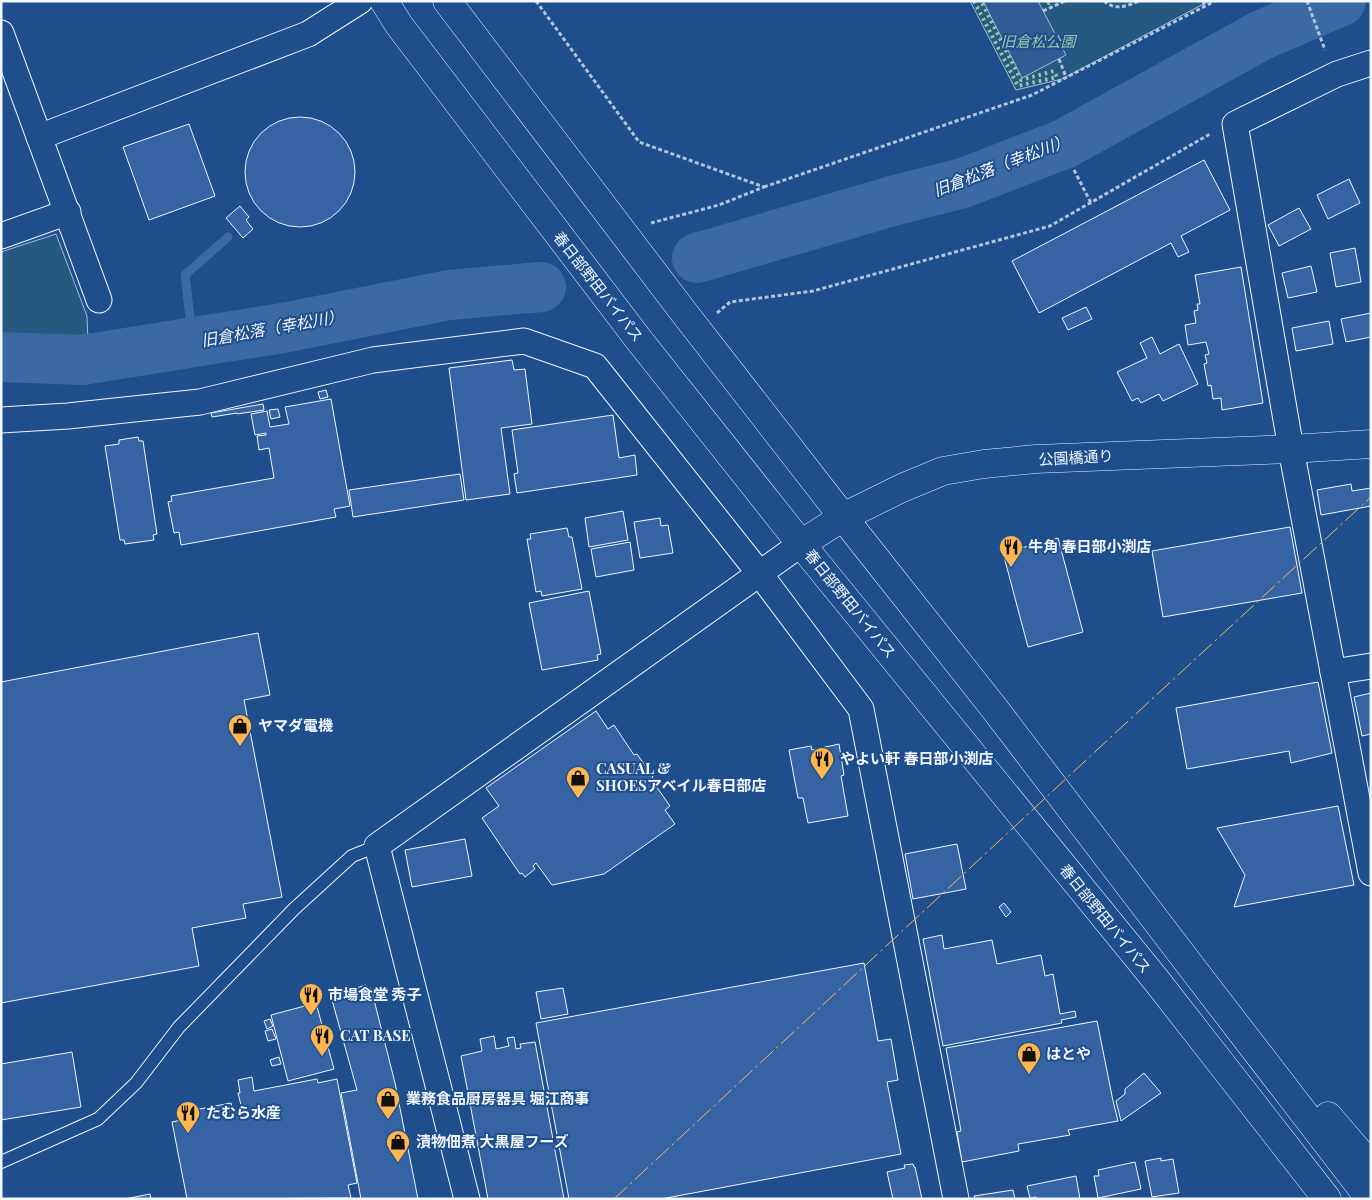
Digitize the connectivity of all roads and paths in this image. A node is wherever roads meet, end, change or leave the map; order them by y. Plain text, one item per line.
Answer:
1 (360, 1) edge
2 (384, 1) edge
3 (447, 1) edge
4 (536, 1) edge
5 (1065, 1) edge
6 (1104, 1) edge
7 (1139, 1) edge
8 (1203, 1) edge
9 (1215, 1) edge
10 (1307, 1) edge
11 (1205, 6) junction
12 (1043, 11) dead end
13 (1, 34) edge
14 (1326, 52) dead end
15 (1059, 59) dead end
16 (1371, 63) edge
17 (1066, 78) junction
18 (1235, 124) junction
19 (39, 136) junction
20 (1074, 170) dead end
21 (764, 187) junction
22 (1091, 203) junction
23 (68, 212) junction
24 (622, 230) junction
25 (1, 236) edge
26 (99, 300) dead end
27 (698, 330) junction
28 (1, 420) edge
29 (1371, 444) edge
30 (1291, 449) junction
31 (843, 517) junction
32 (801, 544) junction
33 (760, 574) junction
34 (1371, 666) edge
35 (1333, 672) junction
36 (377, 846) junction
37 (1371, 873) edge
38 (1193, 970) junction
39 (1, 1162) edge
40 (1371, 1166) edge
41 (467, 1199) edge
42 (956, 1199) edge
43 (1327, 1199) edge
44 (1370, 1199) edge

1 - 19 street
2 - 32 main road, 春日部野田バイパス
3 - 24 main road
4 - 21 path
5 - 12 path
6 - 7 path
8 - 11 path
9 - 11 path
10 - 14 path
11 - 17 path
13 - 19 street
15 - 17 path
16 - 18 street
17 - 21 path
18 - 22 path
18 - 30 street
19 - 23 street
20 - 22 path
21 - 24 path
22 - 27 path
23 - 25 street
23 - 26 street
24 - 27 main road
27 - 31 main road
28 - 33 street
29 - 30 main road, 公園橋通り
30 - 31 main road, 公園橋通り
30 - 35 street
31 - 32 main road, 公園橋通り
31 - 38 main road
32 - 33 street
32 - 43 main road, 春日部野田バイパス
33 - 36 street
33 - 42 street
34 - 35 street
35 - 37 street
36 - 39 lane
36 - 41 street
38 - 40 main road
38 - 44 main road

